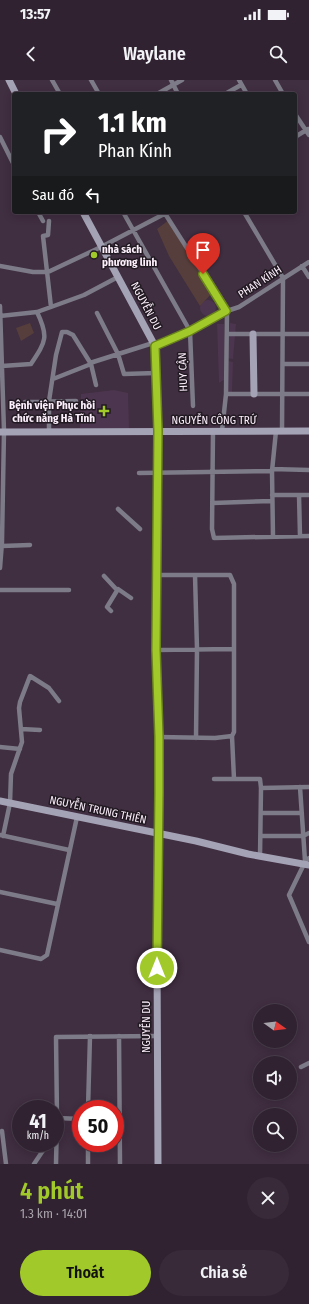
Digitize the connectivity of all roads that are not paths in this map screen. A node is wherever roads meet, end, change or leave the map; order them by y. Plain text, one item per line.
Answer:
1 (9, 80) edge
2 (52, 80) edge
3 (91, 80) edge
4 (171, 80) edge
5 (182, 80) edge
6 (239, 80) edge
7 (275, 80) edge
8 (174, 85) junction
9 (241, 85) junction
10 (15, 92) edge
11 (59, 92) edge
12 (98, 92) edge
13 (161, 92) edge
14 (177, 92) edge
15 (229, 92) edge
16 (246, 92) edge
17 (282, 92) edge
18 (297, 116) edge
19 (308, 129) edge
20 (309, 135) edge
21 (297, 136) edge
22 (0, 137) edge
23 (12, 161) edge
24 (39, 214) edge
25 (84, 214) edge
26 (124, 214) edge
27 (163, 214) edge
28 (166, 214) edge
29 (245, 214) edge
30 (43, 221) dead end
31 (49, 221) dead end
32 (132, 230) junction
33 (101, 247) junction
34 (309, 262) edge
35 (0, 266) edge
36 (302, 266) junction
37 (48, 272) junction
38 (118, 277) junction
39 (309, 277) edge
40 (283, 278) junction
41 (0, 306) edge
42 (51, 308) junction
43 (226, 311) junction
44 (37, 312) junction
45 (97, 313) dead end
46 (0, 316) edge
47 (190, 331) junction
48 (227, 334) junction
49 (253, 334) junction
50 (282, 334) junction
51 (309, 334) edge
52 (154, 344) junction
53 (118, 354) junction
54 (90, 364) junction
55 (283, 364) junction
56 (309, 364) edge
57 (2, 366) junction
58 (156, 373) junction
59 (53, 379) junction
60 (96, 385) dead end
61 (226, 394) junction
62 (254, 394) junction
63 (282, 394) junction
64 (309, 394) edge
65 (50, 401) junction
66 (76, 401) dead end
67 (25, 402) dead end
68 (193, 406) dead end
69 (49, 431) junction
70 (158, 431) junction
71 (213, 431) junction
72 (222, 431) junction
73 (279, 431) junction
74 (309, 431) edge
75 (2, 432) edge
76 (2, 462) edge
77 (272, 470) junction
78 (309, 470) edge
79 (213, 471) junction
80 (139, 473) dead end
81 (158, 473) junction
82 (298, 495) junction
83 (309, 495) edge
84 (272, 496) junction
85 (272, 501) junction
86 (213, 503) junction
87 (118, 509) dead end
88 (140, 529) dead end
89 (300, 536) junction
90 (309, 536) edge
91 (273, 537) junction
92 (30, 545) dead end
93 (2, 546) junction
94 (0, 568) edge
95 (157, 575) junction
96 (195, 575) junction
97 (104, 576) dead end
98 (0, 590) edge
99 (69, 590) dead end
100 (117, 590) junction
101 (131, 598) dead end
102 (112, 610) dead end
103 (197, 649) junction
104 (234, 649) junction
105 (156, 650) junction
106 (59, 701) dead end
107 (21, 729) junction
108 (40, 730) dead end
109 (232, 736) junction
110 (159, 737) junction
111 (196, 738) junction
112 (0, 747) edge
113 (20, 749) junction
114 (214, 779) dead end
115 (234, 779) junction
116 (300, 787) junction
117 (309, 787) edge
118 (261, 788) junction
119 (0, 801) edge
120 (10, 803) junction
121 (261, 813) junction
122 (302, 813) junction
123 (77, 817) junction
124 (309, 833) edge
125 (159, 834) junction
126 (1, 836) edge
127 (261, 836) junction
128 (303, 836) junction
129 (69, 850) junction
130 (260, 857) junction
131 (307, 862) edge
132 (0, 892) edge
133 (57, 904) junction
134 (309, 942) edge
135 (0, 950) edge
136 (90, 1036) junction
137 (119, 1036) junction
138 (158, 1036) junction
139 (309, 1063) edge
140 (301, 1067) dead end
141 (56, 1100) edge
142 (88, 1100) edge
143 (2, 1132) dead end
144 (42, 1152) edge
145 (56, 1152) edge
146 (88, 1152) edge
147 (6, 1164) edge
148 (34, 1164) edge
149 (56, 1164) edge
150 (88, 1164) edge
151 (120, 1164) edge
152 (158, 1164) edge

1 - 10 main road
2 - 11 street
3 - 12 street
4 - 8 street
5 - 8 street
6 - 9 street
7 - 17 street
8 - 13 street
8 - 14 street
9 - 15 street
9 - 16 street
18 - 19 street
19 - 20 street
19 - 21 street
22 - 23 street
24 - 30 street
25 - 33 main road, NGUYỄN DU
26 - 32 street, HUY CẬN
27 - 32 street
28 - 43 street
29 - 40 street
31 - 37 street
32 - 33 street
32 - 47 street, HUY CẬN
33 - 37 street
33 - 38 main road, NGUYỄN DU
34 - 36 street, PHAN KÍNH
35 - 37 street
36 - 39 street
36 - 40 street, PHAN KÍNH
37 - 42 street
38 - 42 street
38 - 52 main road, NGUYỄN DU
40 - 43 street, PHAN KÍNH
40 - 50 street
41 - 46 street
42 - 44 street
43 - 47 street, PHAN KÍNH
43 - 48 street
44 - 46 street
44 - 57 street
45 - 53 street
46 - 57 street
47 - 52 street, PHAN KÍNH
47 - 68 street, HUY CẬN
48 - 49 street
48 - 61 street
49 - 50 street
49 - 62 main road
50 - 51 street
50 - 55 street
52 - 53 street, PHAN KÍNH
52 - 58 main road, NGUYỄN DU
53 - 54 street, PHAN KÍNH
53 - 58 street
54 - 59 street, PHAN KÍNH
54 - 59 street
54 - 60 street
55 - 56 street
55 - 63 street
57 - 75 street
58 - 70 main road, NGUYỄN DU
59 - 65 street
61 - 62 street
61 - 72 street
62 - 63 street
63 - 64 street
63 - 73 street
65 - 66 street
65 - 67 street
65 - 69 street
69 - 70 main road, NGUYỄN CÔNG TRỨ
69 - 75 main road, NGUYỄN CÔNG TRỨ
70 - 71 main road, NGUYỄN CÔNG TRỨ
70 - 81 main road, NGUYỄN DU
71 - 72 main road, NGUYỄN CÔNG TRỨ
71 - 79 street
72 - 73 main road, NGUYỄN CÔNG TRỨ
73 - 74 main road, NGUYỄN CÔNG TRỨ
73 - 77 street
75 - 76 street
76 - 93 street
77 - 78 street
77 - 79 street
77 - 84 street
79 - 81 street
79 - 86 street
80 - 81 street
81 - 95 main road, NGUYỄN DU
82 - 83 street
82 - 84 street
82 - 89 street
84 - 85 street
85 - 86 street
85 - 91 street
86 - 91 street
87 - 88 street
89 - 90 street
89 - 91 street
92 - 93 street
93 - 94 street
95 - 96 street
95 - 105 main road, NGUYỄN DU
96 - 103 street
96 - 104 street
97 - 100 street
98 - 99 street
100 - 101 street
100 - 102 street
103 - 104 street
103 - 105 street
103 - 111 street
104 - 109 street
105 - 110 main road, NGUYỄN DU
106 - 107 street
107 - 108 street
107 - 113 street
109 - 111 street
109 - 115 street
110 - 111 street
110 - 125 main road, NGUYỄN DU
112 - 113 street
113 - 120 street
114 - 115 street
115 - 118 street
116 - 117 street
116 - 118 street
116 - 122 street
118 - 121 street
119 - 120 main road, NGUYỄN TRUNG THIÊN
120 - 123 main road, NGUYỄN TRUNG THIÊN
120 - 126 street
121 - 122 street
121 - 127 street
122 - 128 street
123 - 125 main road, NGUYỄN TRUNG THIÊN
123 - 129 street
124 - 128 street
125 - 130 main road, NGUYỄN TRUNG THIÊN
125 - 138 main road, NGUYỄN DU
126 - 129 street
127 - 128 street
127 - 130 street
128 - 131 street
129 - 133 street
130 - 131 main road, NGUYỄN TRUNG THIÊN
131 - 134 street
132 - 133 street
133 - 135 street
136 - 137 street
136 - 141 street
136 - 142 street
137 - 138 street
137 - 151 street
138 - 152 main road, NGUYỄN DU
139 - 140 street
143 - 147 street
144 - 148 street
145 - 149 street
146 - 150 street

